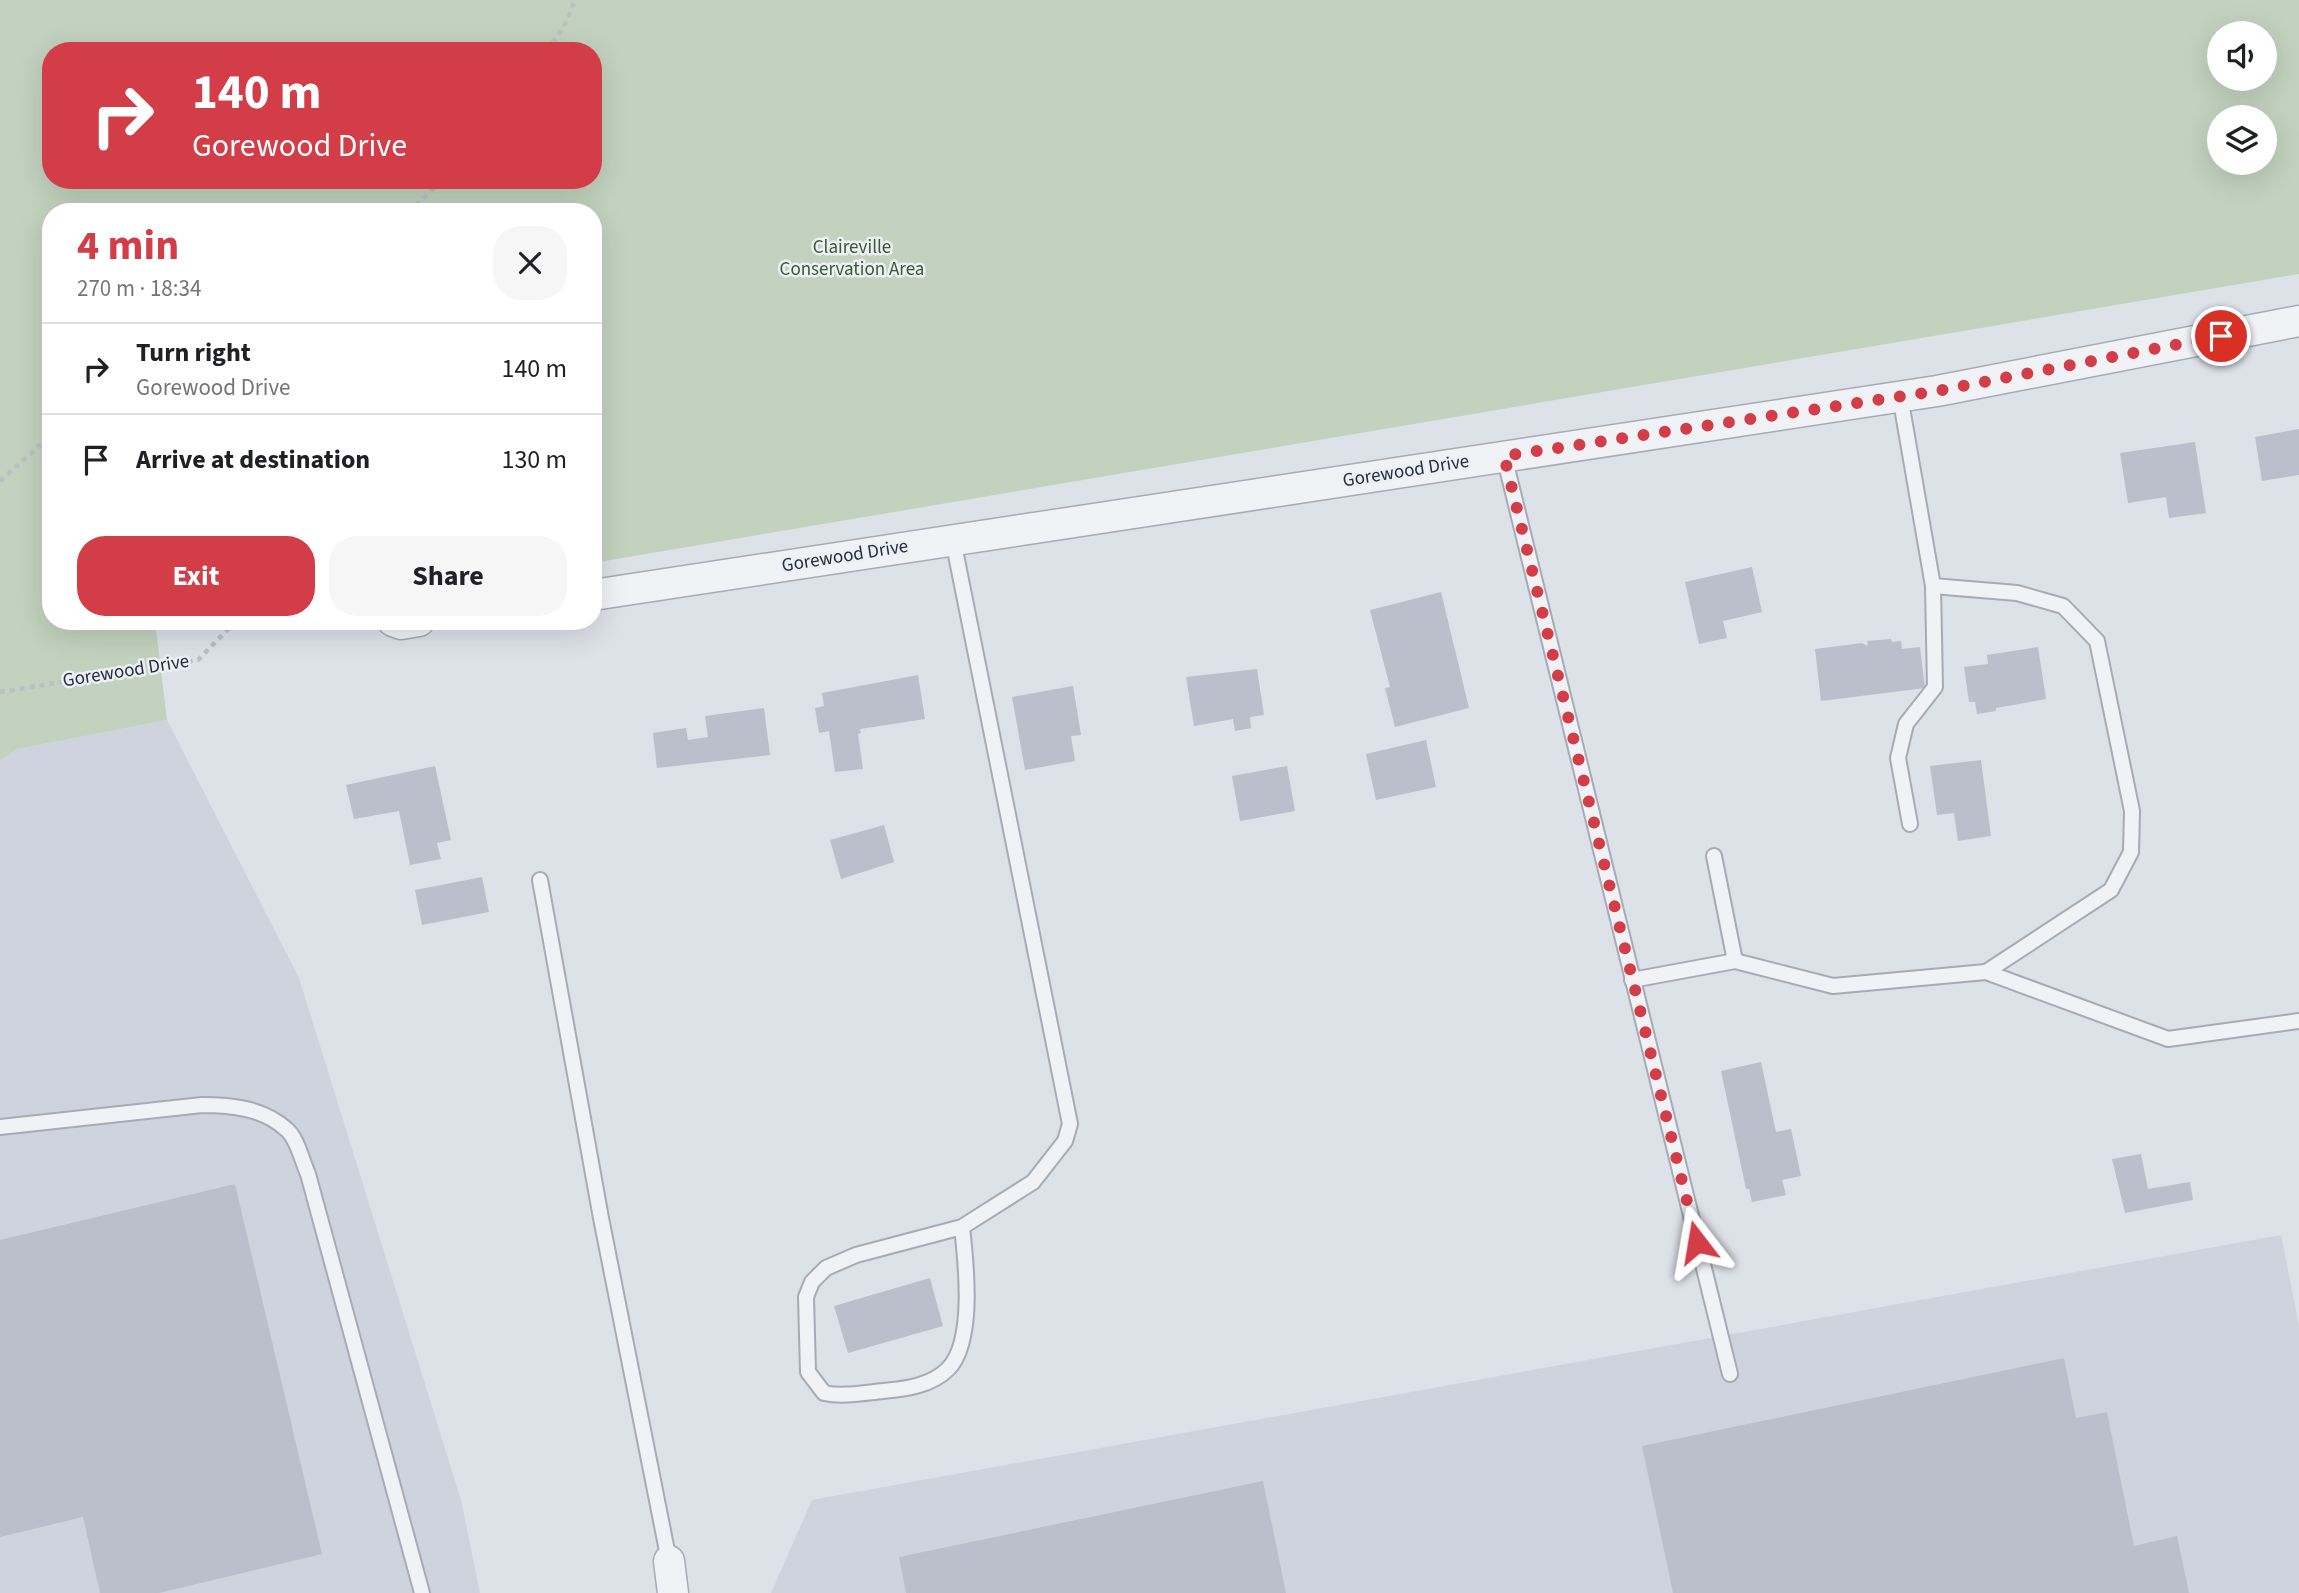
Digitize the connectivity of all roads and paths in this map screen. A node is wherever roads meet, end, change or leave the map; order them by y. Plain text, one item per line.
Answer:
1 (575, 0) edge
2 (553, 42) edge
3 (433, 189) edge
4 (418, 203) edge
5 (2299, 321) edge
6 (1900, 396) junction
7 (42, 443) edge
8 (1504, 456) junction
9 (0, 481) edge
10 (953, 540) junction
11 (1933, 586) junction
12 (602, 594) edge
13 (227, 630) edge
14 (0, 692) edge
15 (1910, 824) dead end
16 (1714, 856) dead end
17 (540, 880) dead end
18 (1735, 961) junction
19 (1986, 972) junction
20 (1632, 980) junction
21 (2299, 1021) edge
22 (0, 1127) edge
23 (962, 1227) junction
24 (1730, 1374) dead end
25 (670, 1561) joint
26 (422, 1593) edge
27 (673, 1593) edge

1 - 2 path
3 - 4 path
5 - 6 street, Gorewood Drive
6 - 8 street, Gorewood Drive
6 - 11 lane
7 - 9 path
8 - 10 street, Gorewood Drive
8 - 20 lane
10 - 12 street, Gorewood Drive
10 - 23 lane
11 - 15 lane
11 - 19 lane
13 - 14 path, Gorewood Drive
16 - 18 lane
17 - 25 lane
18 - 19 lane
18 - 20 lane
19 - 21 lane
20 - 24 lane
22 - 26 lane
23 - 23 lane
25 - 27 street

